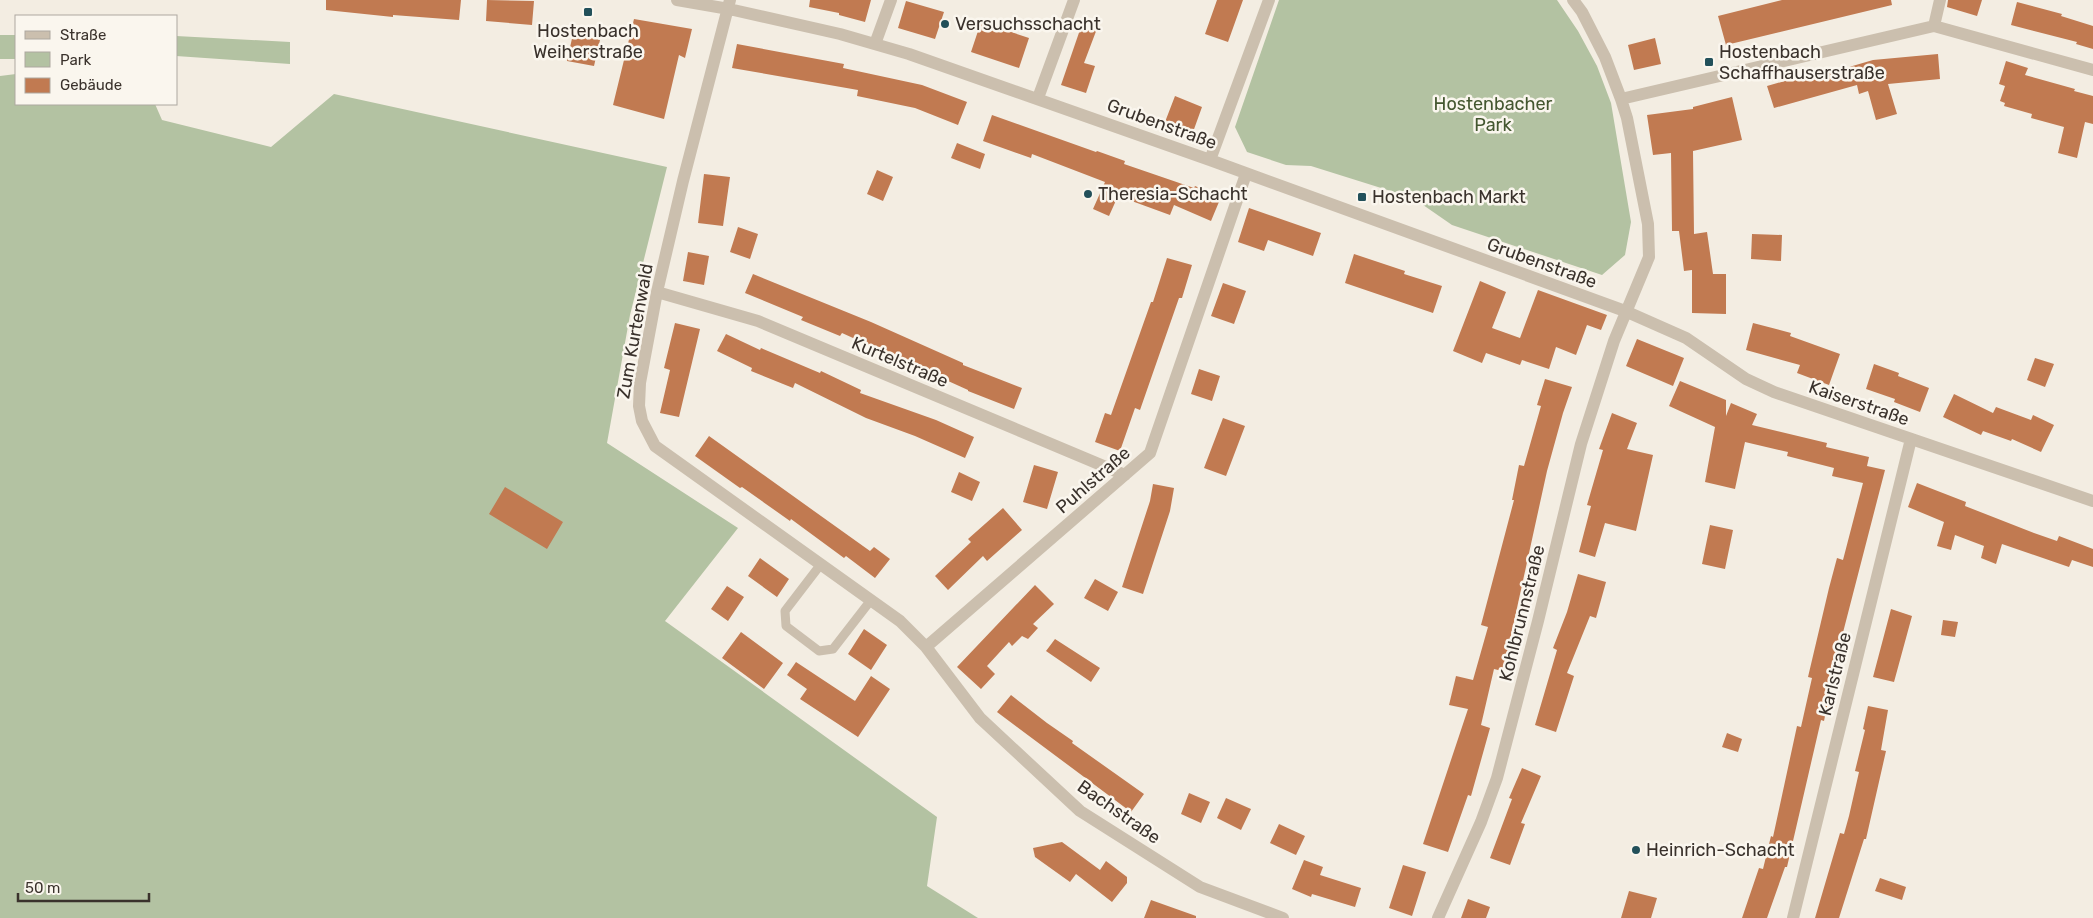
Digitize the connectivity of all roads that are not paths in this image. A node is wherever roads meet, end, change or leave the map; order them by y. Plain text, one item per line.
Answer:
1 (677, 0) edge
2 (891, 0) edge
3 (1074, 0) edge
4 (1269, 0) edge
5 (1574, 0) edge
6 (1940, 0) edge
7 (730, 5) edge
8 (1934, 26) junction
9 (875, 44) junction
10 (2093, 70) edge
11 (1038, 98) junction
12 (1621, 99) junction
13 (1210, 160) junction
14 (1246, 174) junction
15 (657, 292) junction
16 (1625, 311) junction
17 (1911, 439) junction
18 (1124, 476) junction
19 (2093, 501) edge
20 (821, 564) junction
21 (871, 600) junction
22 (926, 647) junction
23 (1283, 918) edge
24 (1438, 918) edge
25 (1793, 918) edge

1 - 7 street, Grubenstraße
2 - 9 street
3 - 11 street
4 - 13 street
5 - 12 street, Kohlbrunnstraße
6 - 8 street
7 - 9 street, Grubenstraße
7 - 15 street, Zum Kurtenwald
8 - 10 street
8 - 12 street
9 - 11 street, Grubenstraße
11 - 13 street, Grubenstraße
12 - 16 street, Kohlbrunnstraße
13 - 14 street, Grubenstraße
14 - 16 street, Grubenstraße
14 - 18 street, Puhlstraße
15 - 18 street, Kurtelstraße
15 - 20 street, Zum Kurtenwald
16 - 17 street, Kaiserstraße
16 - 24 street, Kohlbrunnstraße
17 - 19 street, Kaiserstraße
17 - 25 street, Karlstraße
18 - 22 street, Puhlstraße
20 - 21 street, Zum Kurtenwald
20 - 21 lane
21 - 22 street, Zum Kurtenwald
22 - 23 street, Bachstraße

